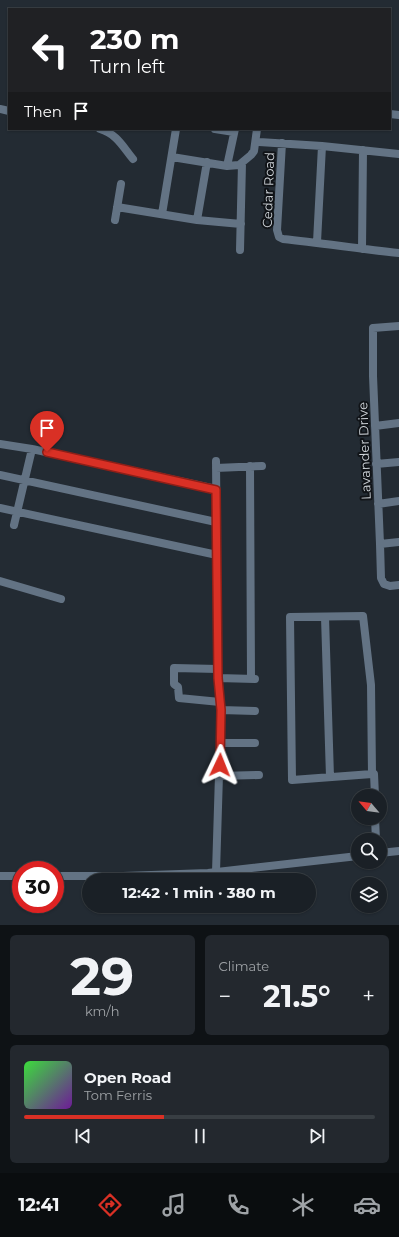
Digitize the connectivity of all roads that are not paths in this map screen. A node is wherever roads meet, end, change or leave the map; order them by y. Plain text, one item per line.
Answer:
1 (103, 130) edge
2 (176, 130) edge
3 (257, 130) edge
4 (234, 131) edge
5 (259, 142) dead end
6 (282, 143) junction
7 (322, 146) junction
8 (363, 150) junction
9 (399, 154) edge
10 (172, 157) junction
11 (133, 159) dead end
12 (207, 162) junction
13 (242, 163) junction
14 (227, 166) junction
15 (121, 184) dead end
16 (117, 207) junction
17 (162, 214) junction
18 (115, 220) dead end
19 (197, 220) junction
20 (241, 224) junction
21 (317, 242) junction
22 (240, 250) dead end
23 (362, 250) junction
24 (399, 253) edge
25 (399, 326) edge
26 (399, 423) edge
27 (375, 426) junction
28 (0, 444) edge
29 (32, 449) junction
30 (399, 462) edge
31 (376, 464) junction
32 (250, 466) junction
33 (262, 466) dead end
34 (0, 475) edge
35 (24, 480) junction
36 (216, 490) junction
37 (399, 501) edge
38 (378, 504) junction
39 (0, 508) edge
40 (17, 511) junction
41 (216, 522) junction
42 (14, 526) dead end
43 (399, 542) edge
44 (380, 544) junction
45 (217, 555) junction
46 (0, 581) edge
47 (399, 585) edge
48 (61, 599) dead end
49 (325, 617) junction
50 (218, 669) junction
51 (218, 678) junction
52 (221, 706) junction
53 (255, 711) dead end
54 (220, 743) junction
55 (255, 743) dead end
56 (372, 774) junction
57 (259, 775) dead end
58 (219, 776) junction
59 (330, 777) junction
60 (375, 789) edge
61 (399, 851) edge
62 (387, 852) edge
63 (351, 857) edge
64 (216, 872) junction
65 (0, 876) edge
66 (12, 876) edge
67 (64, 876) edge

1 - 11 street
2 - 10 street
3 - 13 street
4 - 14 street
5 - 6 street
6 - 7 street
6 - 21 street, Cedar Road
7 - 8 street
7 - 21 street
8 - 9 street
8 - 23 street
10 - 12 street
10 - 17 street
12 - 14 street
12 - 19 street
13 - 14 street
13 - 20 street
15 - 16 street
16 - 17 street
16 - 18 street
17 - 19 street
19 - 20 street
20 - 22 street
21 - 23 street
23 - 24 street
25 - 27 street, Lavander Drive
26 - 27 street
27 - 31 street, Lavander Drive
28 - 29 street
29 - 35 street
29 - 36 street
30 - 31 street
31 - 38 street, Lavander Drive
32 - 33 street
32 - 36 street
32 - 51 street
34 - 35 street
35 - 40 street
35 - 41 street
36 - 41 street
37 - 38 street
38 - 44 street, Lavander Drive
39 - 40 street
40 - 42 street
40 - 45 street
41 - 45 street
43 - 44 street
44 - 47 street, Lavander Drive
45 - 50 street
46 - 48 street
49 - 56 street
49 - 59 street
49 - 59 street
50 - 51 street
50 - 52 street
51 - 52 street
52 - 53 street
52 - 54 street
54 - 55 street
54 - 58 street
56 - 59 street
56 - 60 street
57 - 58 street
58 - 64 street
61 - 62 street
63 - 64 street
64 - 67 street
65 - 66 street

